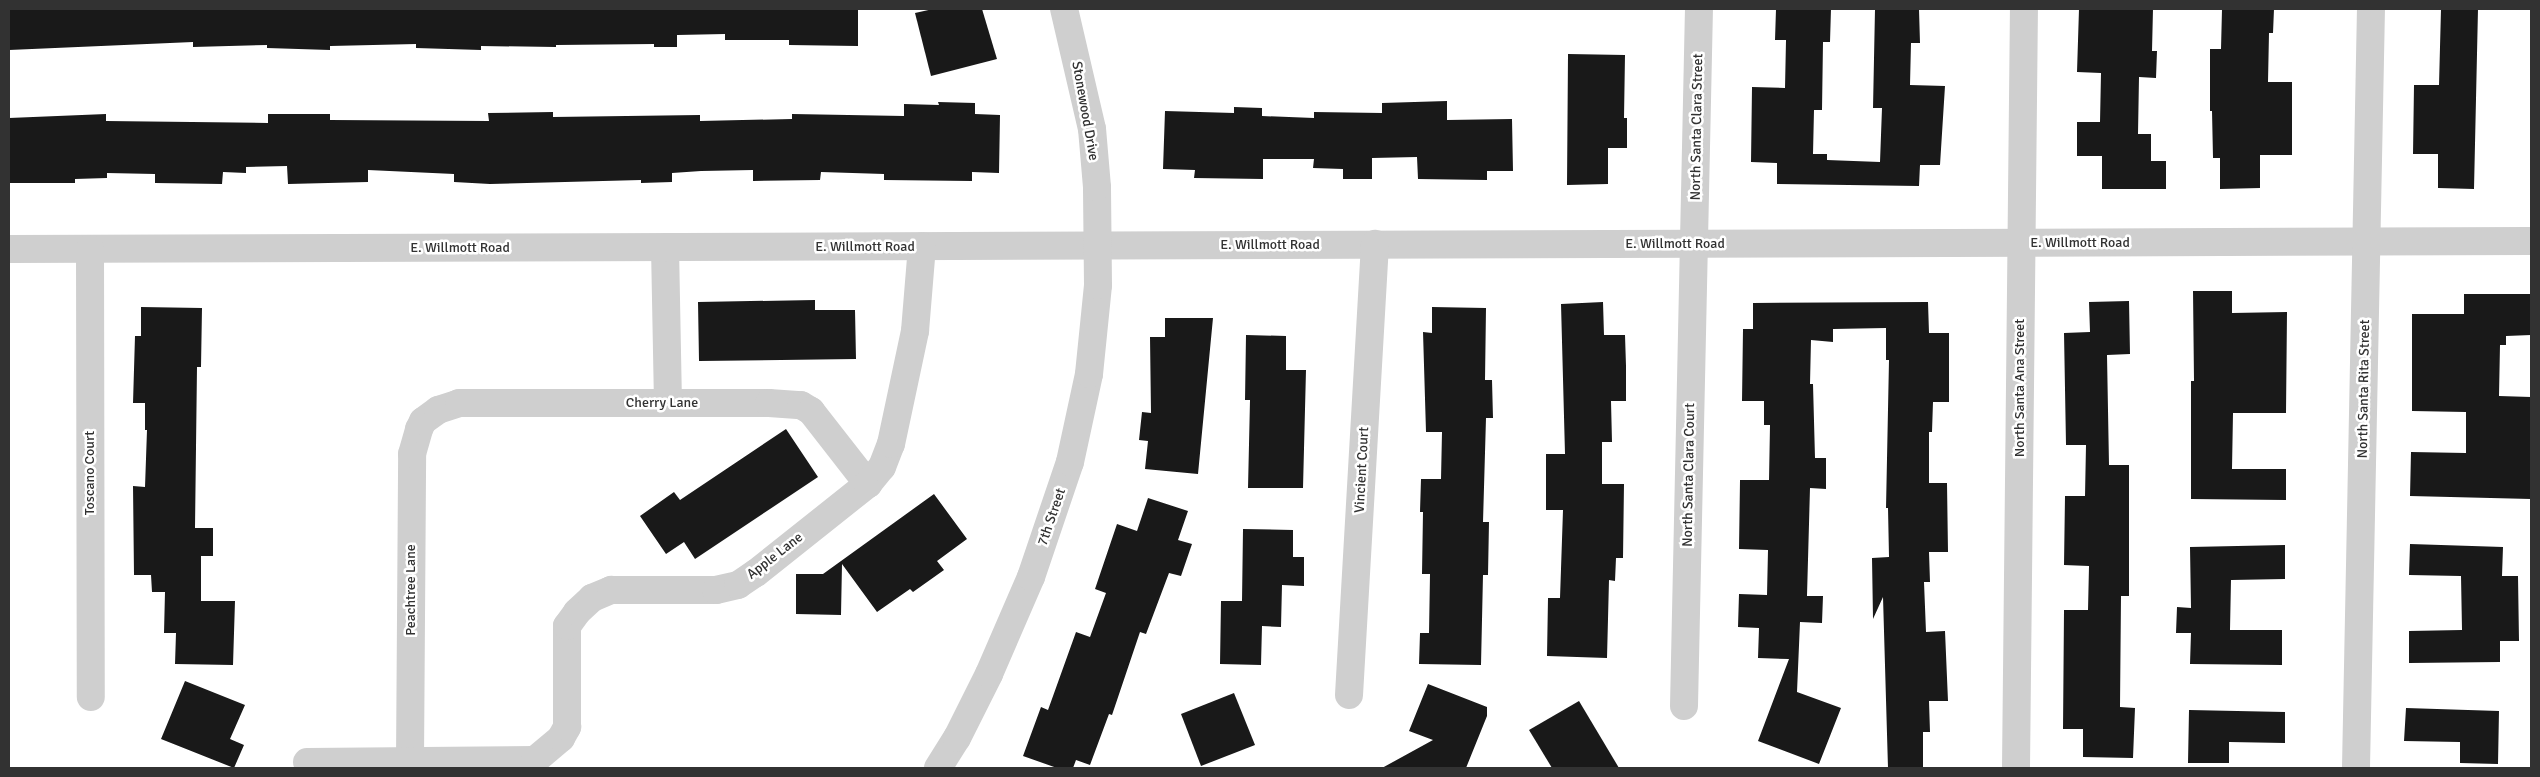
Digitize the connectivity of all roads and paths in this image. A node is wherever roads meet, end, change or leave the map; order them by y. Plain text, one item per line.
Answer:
1 (1064, 9) edge
2 (1699, 9) edge
3 (2024, 9) edge
4 (2372, 9) edge
5 (2367, 242) junction
6 (2531, 242) edge
7 (2021, 243) junction
8 (1374, 244) junction
9 (1695, 245) junction
10 (922, 246) junction
11 (1098, 246) junction
12 (665, 247) junction
13 (9, 249) edge
14 (90, 249) junction
15 (668, 403) junction
16 (423, 421) joint
17 (868, 484) junction
18 (1349, 695) dead end
19 (91, 697) dead end
20 (1684, 706) dead end
21 (307, 762) dead end
22 (410, 762) junction
23 (938, 768) edge
24 (2016, 768) edge
25 (2356, 768) edge

1 - 11 street, Stonewood Drive
2 - 9 street, North Santa Clara Street
3 - 7 street, North Santa Ana Street
4 - 5 street, North Santa Rita Street
5 - 6 street, E. Willmott Road
5 - 7 street, E. Willmott Road
5 - 25 street, North Santa Rita Street
7 - 9 street, E. Willmott Road
7 - 24 street, North Santa Ana Street
8 - 9 street, E. Willmott Road
8 - 11 street, E. Willmott Road
8 - 18 street, Vincient Court
9 - 20 street, North Santa Clara Court
10 - 11 street, E. Willmott Road
10 - 12 street, E. Willmott Road
10 - 17 street, Apple Lane
11 - 23 street, 7th Street
12 - 14 street, E. Willmott Road
12 - 15 street
13 - 14 street, E. Willmott Road
14 - 19 street, Toscano Court
15 - 16 street, Cherry Lane
15 - 17 street, Cherry Lane
16 - 22 street, Peachtree Lane
17 - 22 street, Apple Lane
21 - 22 street

